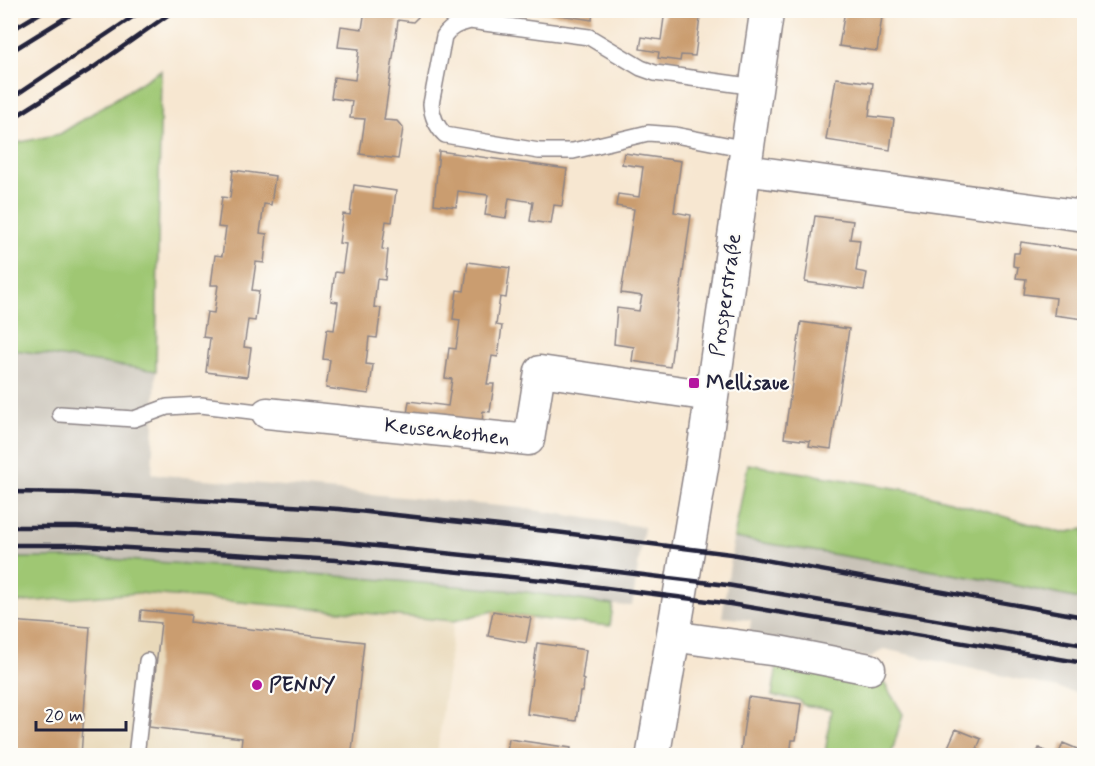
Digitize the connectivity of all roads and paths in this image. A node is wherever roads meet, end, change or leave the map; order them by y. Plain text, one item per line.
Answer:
1 (767, 10) edge
2 (756, 87) junction
3 (745, 159) junction
4 (1084, 216) edge
5 (711, 396) junction
6 (267, 413) joint
7 (60, 414) dead end
8 (672, 636) junction
9 (147, 661) dead end
10 (870, 669) dead end
11 (136, 756) edge
12 (653, 756) edge

1 - 2 main road, Prosperstraße
2 - 3 main road, Prosperstraße
2 - 3 lane
3 - 4 street
3 - 5 main road, Prosperstraße
5 - 6 street, Keusenkothen
5 - 8 main road, Prosperstraße
6 - 7 lane
8 - 10 street
8 - 12 main road, Prosperstraße
9 - 11 lane

